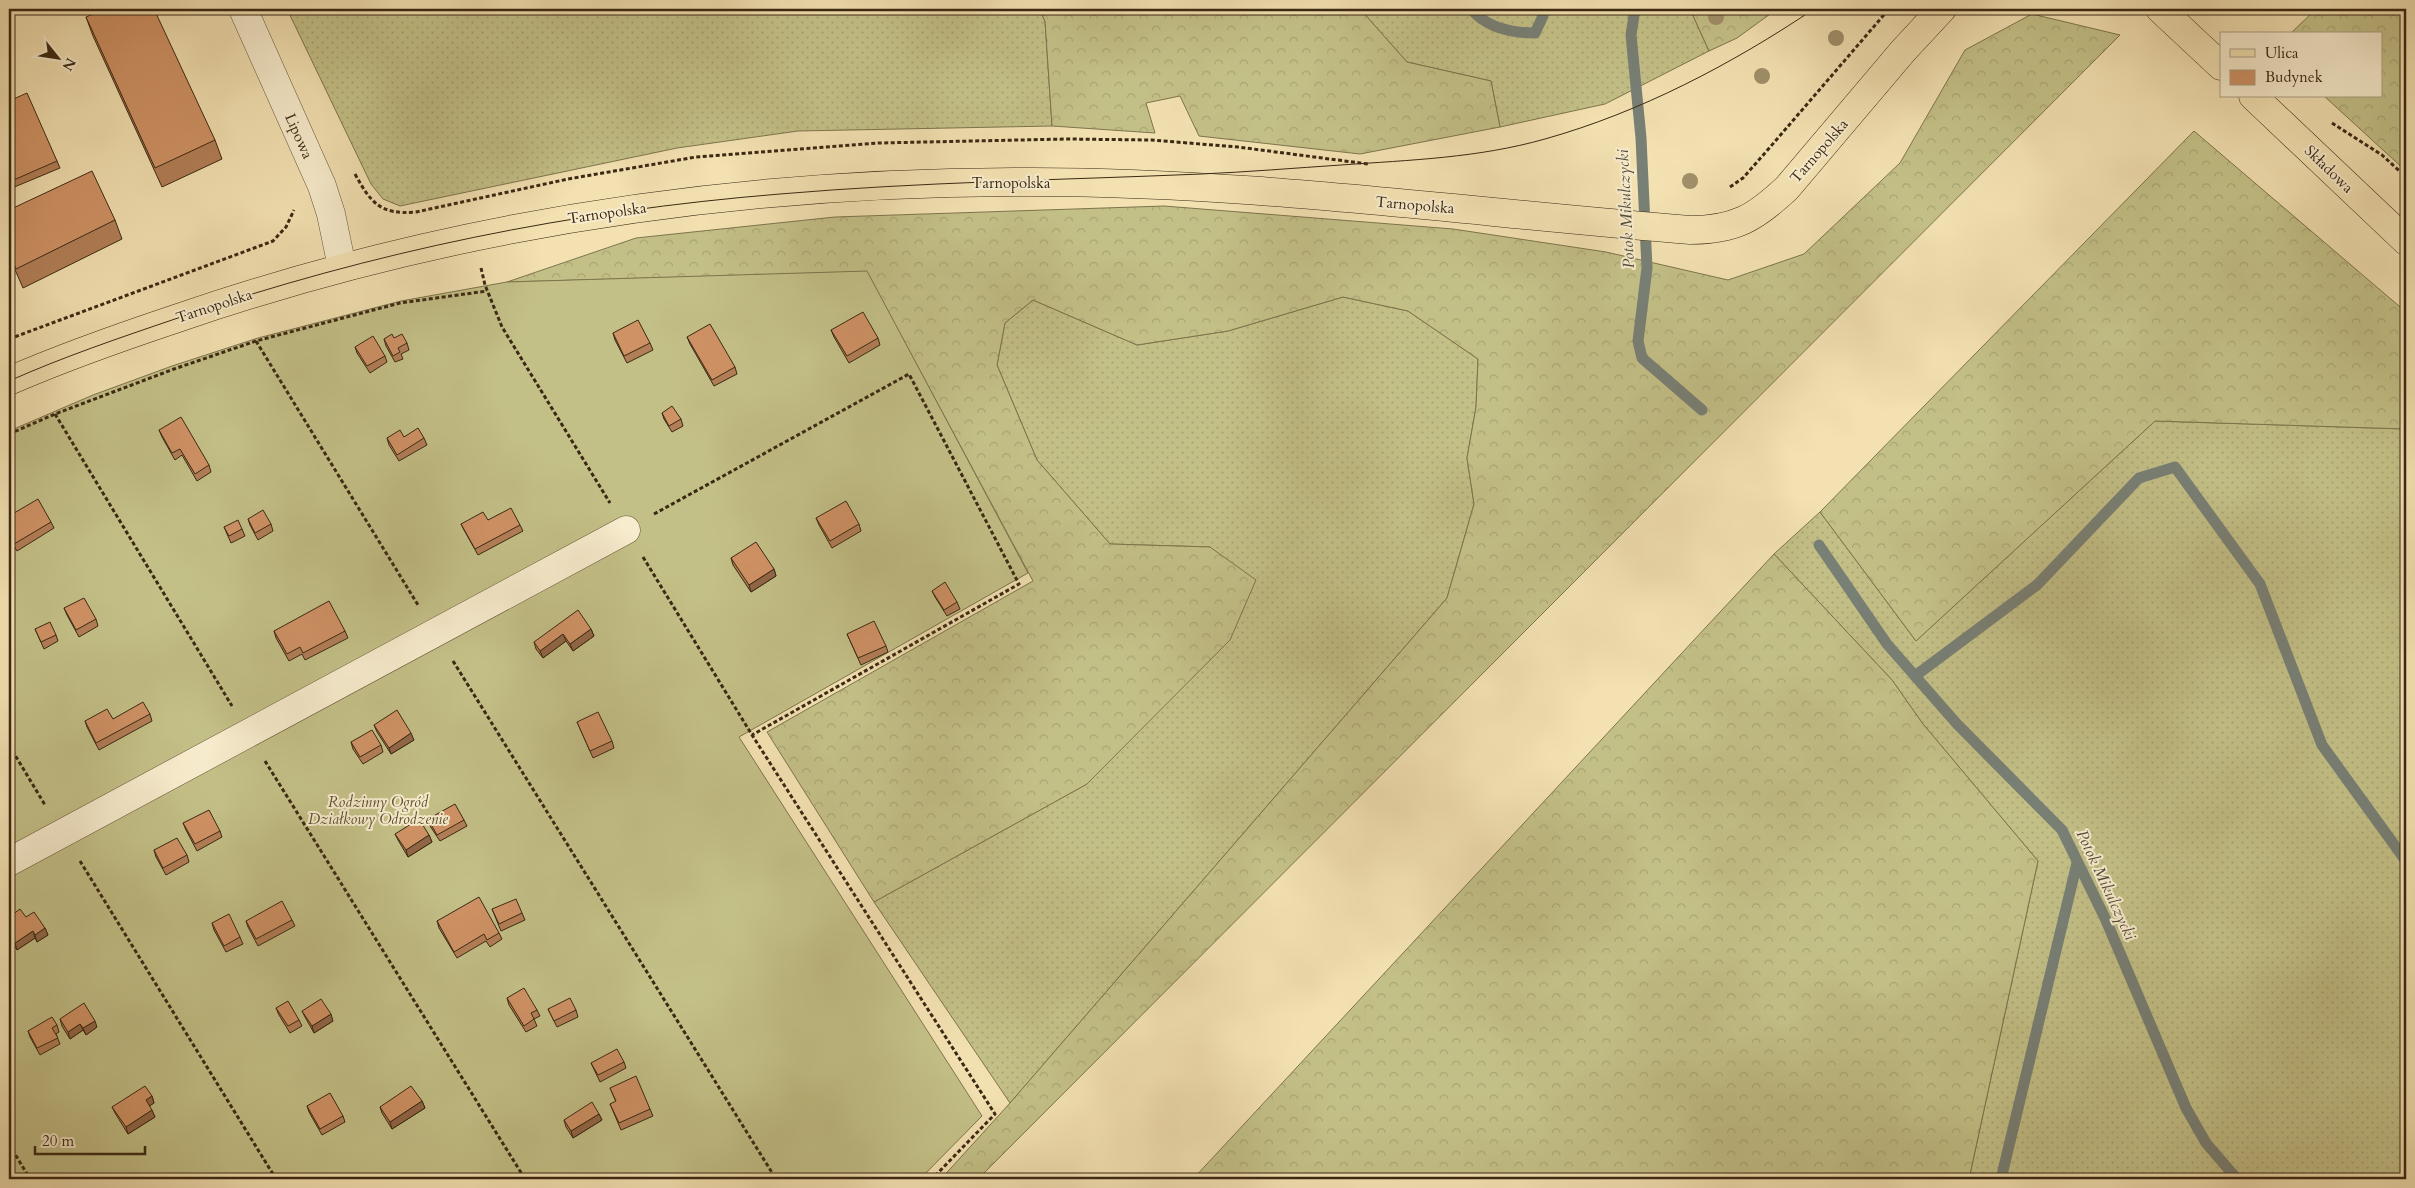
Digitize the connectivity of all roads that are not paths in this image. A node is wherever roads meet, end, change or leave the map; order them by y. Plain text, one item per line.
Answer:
1 (243, 9) edge
2 (1942, 9) edge
3 (2160, 9) edge
4 (2220, 65) edge
5 (2255, 98) edge
6 (2406, 241) edge
7 (342, 267) junction
8 (9, 381) edge
9 (626, 530) road end
10 (9, 862) edge

1 - 7 street, Lipowa
2 - 7 main road, Tarnopolska
3 - 4 main road
5 - 6 main road, Składowa
7 - 8 main road, Tarnopolska
9 - 10 street

